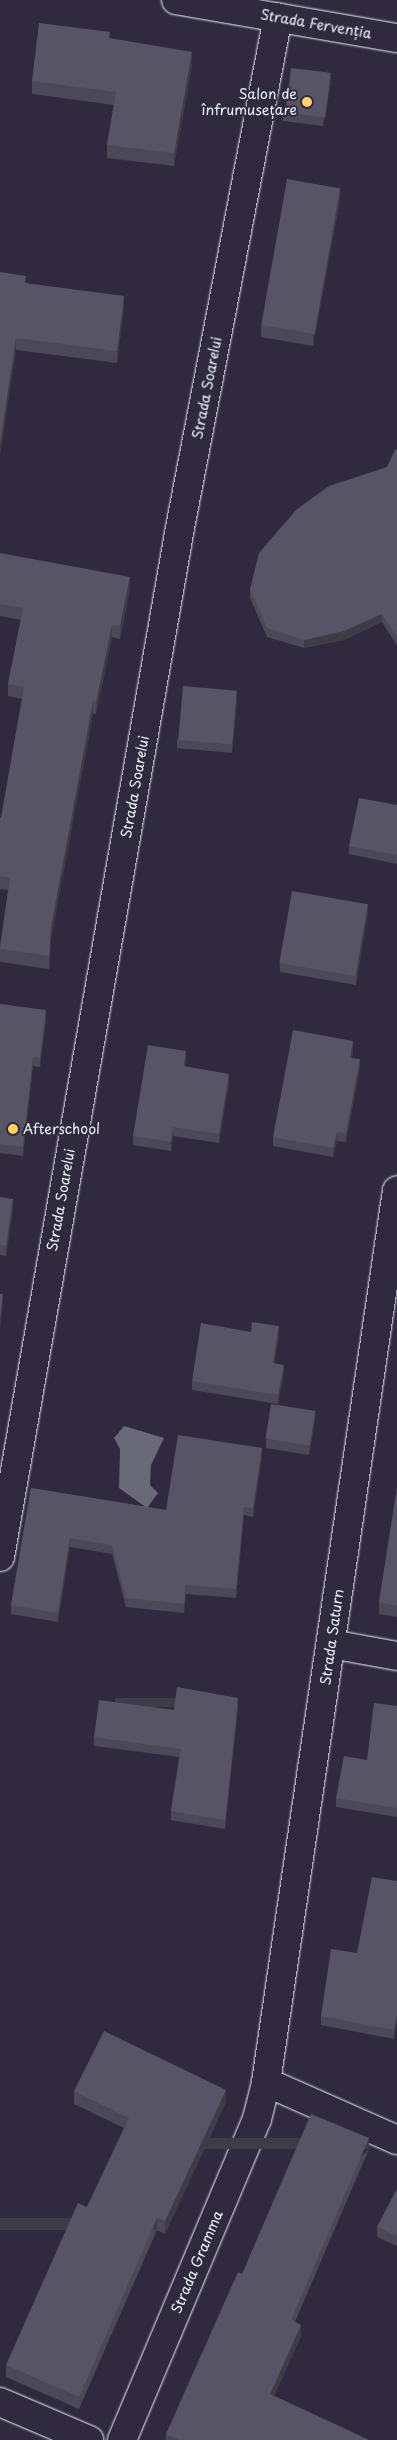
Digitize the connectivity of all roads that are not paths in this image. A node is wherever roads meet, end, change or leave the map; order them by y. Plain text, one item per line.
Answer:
1 (176, 0) edge
2 (278, 17) junction
3 (397, 38) edge
4 (397, 1191) edge
5 (0, 1557) edge
6 (331, 1644) junction
7 (397, 1656) edge
8 (266, 2082) junction
9 (397, 2140) edge
10 (0, 2402) edge
11 (88, 2440) edge
12 (122, 2440) edge

1 - 2 street, Strada Fervenția
2 - 3 street, Strada Fervenția
2 - 5 street, Strada Soarelui
4 - 6 street, Strada Saturn
6 - 7 street
6 - 8 street, Strada Saturn
8 - 9 street
8 - 12 street, Strada Gramma
10 - 11 street

